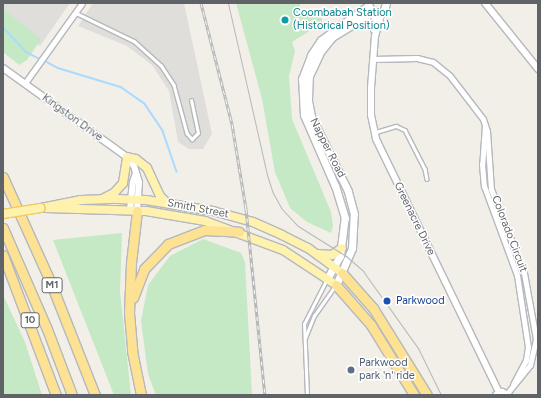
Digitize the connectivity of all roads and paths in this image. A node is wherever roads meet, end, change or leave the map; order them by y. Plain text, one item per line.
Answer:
1 (82, 3) edge
2 (485, 3) edge
3 (369, 4) edge
4 (388, 4) edge
5 (377, 12) junction
6 (75, 13) junction
7 (362, 18) junction
8 (374, 27) junction
9 (375, 36) junction
10 (373, 59) junction
11 (3, 68) edge
12 (538, 69) edge
13 (24, 83) junction
14 (191, 101) dead end
15 (485, 125) junction
16 (374, 132) junction
17 (127, 157) junction
18 (3, 177) edge
19 (427, 178) dead end
20 (102, 199) junction
21 (134, 199) junction
22 (168, 203) junction
23 (41, 208) junction
24 (133, 211) junction
25 (3, 214) edge
26 (3, 228) edge
27 (239, 232) junction
28 (342, 248) junction
29 (316, 254) junction
30 (3, 255) edge
31 (338, 270) junction
32 (327, 279) junction
33 (336, 286) junction
34 (129, 313) junction
35 (304, 340) junction
36 (513, 384) junction
37 (498, 394) edge
38 (507, 394) edge
39 (56, 395) edge
40 (72, 395) edge
41 (95, 395) edge
42 (141, 395) edge
43 (307, 395) edge
44 (414, 395) edge
45 (427, 395) edge

1 - 6 street
2 - 12 street
3 - 5 main road
3 - 28 main road, Napper Road
4 - 5 main road
5 - 7 main road, Napper Road
5 - 8 street, Greenacre Drive
5 - 9 street, Greenacre Drive
6 - 13 street
6 - 14 lane
7 - 8 main road
7 - 31 main road, Napper Road
8 - 9 street, Greenacre Drive
9 - 10 street, Greenacre Drive
10 - 15 street, Colorado Circuit
10 - 16 street, Greenacre Drive
11 - 13 street, Kingston Drive
13 - 17 street, Kingston Drive
15 - 36 street, Colorado Circuit
15 - 36 street, Colorado Circuit
16 - 19 lane
16 - 37 street, Greenacre Drive
17 - 20 main road
17 - 21 street, Kingston Drive
17 - 22 main road
18 - 41 highway, M1
20 - 21 main road, Smith Street
20 - 23 main road, Smith Street
21 - 22 main road, Smith Street
21 - 24 street, Kingston Drive
22 - 29 main road, Smith Street
23 - 24 main road, Smith Street
23 - 25 main road, Smith Street, bridge
24 - 27 main road, Smith Street
24 - 34 highway
26 - 40 highway, M1
27 - 32 main road, Smith Street
27 - 34 highway
28 - 29 main road
28 - 31 main road, Napper Road
29 - 31 main road, Smith Street
30 - 39 highway, 10
31 - 32 main road, Napper Road
31 - 33 main road, Napper Road
31 - 45 highway
32 - 33 main road, Smith Street
32 - 35 lane
33 - 35 lane
33 - 44 highway
34 - 42 highway
35 - 43 lane
36 - 38 street, Colorado Circuit
37 - 38 street

